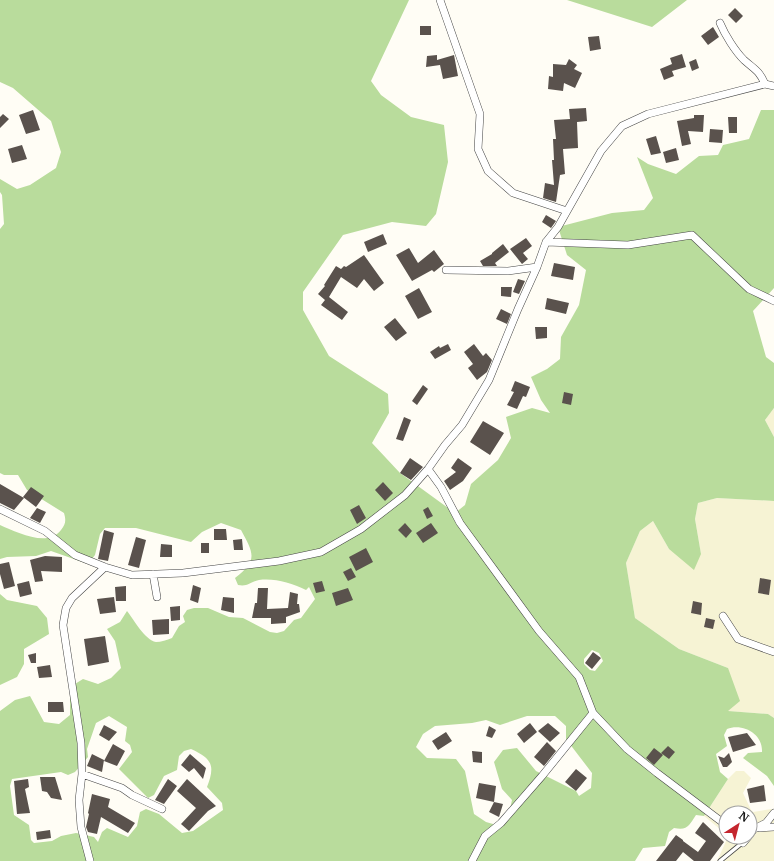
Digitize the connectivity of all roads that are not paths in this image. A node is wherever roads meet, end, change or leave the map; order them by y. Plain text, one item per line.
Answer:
1 (440, 0) edge
2 (720, 22) dead end
3 (765, 84) junction
4 (774, 86) edge
5 (568, 211) junction
6 (546, 242) junction
7 (537, 267) junction
8 (446, 270) dead end
9 (774, 301) edge
10 (428, 469) junction
11 (0, 509) edge
12 (105, 567) junction
13 (153, 574) junction
14 (156, 597) dead end
15 (723, 616) dead end
16 (774, 652) edge
17 (593, 713) junction
18 (82, 774) junction
19 (162, 809) dead end
20 (774, 813) edge
21 (718, 818) edge
22 (774, 827) edge
23 (758, 828) edge
24 (758, 831) edge
25 (737, 845) edge
26 (90, 861) edge
27 (472, 861) edge
28 (720, 861) edge

1 - 5 street
2 - 3 street
3 - 4 street
3 - 5 street
5 - 6 street
6 - 7 street
6 - 9 street
7 - 8 street
7 - 10 street
10 - 13 street
10 - 17 street
11 - 12 street
12 - 13 street
12 - 18 street
13 - 14 street
15 - 16 street
17 - 21 street
17 - 27 street
18 - 19 street
18 - 26 street
20 - 23 street
22 - 24 street
25 - 28 lane

